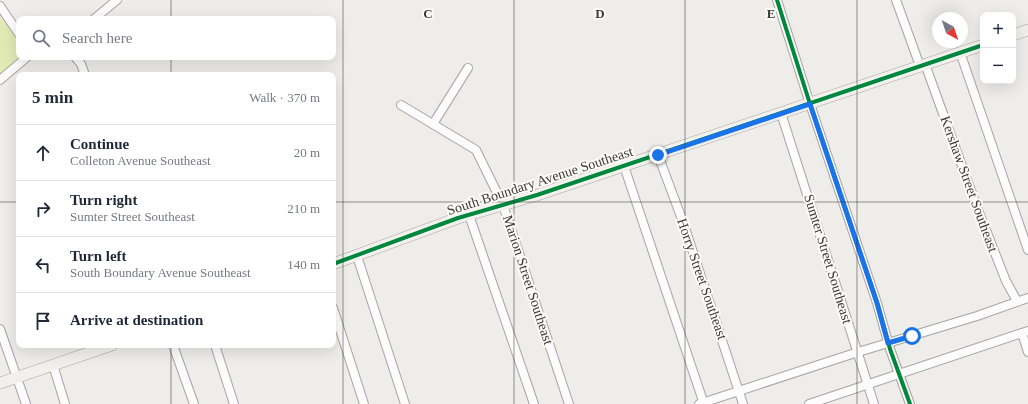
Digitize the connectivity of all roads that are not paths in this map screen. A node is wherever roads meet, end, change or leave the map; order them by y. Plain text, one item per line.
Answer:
1 (117, 0) edge
2 (777, 0) edge
3 (896, 0) edge
4 (0, 6) edge
5 (98, 16) edge
6 (16, 30) edge
7 (1028, 30) edge
8 (1016, 34) edge
9 (980, 46) edge
10 (960, 52) junction
11 (24, 60) edge
12 (78, 60) edge
13 (923, 65) junction
14 (468, 68) dead end
15 (83, 72) edge
16 (0, 80) edge
17 (402, 104) dead end
18 (810, 104) junction
19 (782, 113) junction
20 (433, 124) junction
21 (658, 155) junction
22 (624, 166) junction
23 (503, 205) junction
24 (469, 215) junction
25 (1028, 250) edge
26 (357, 256) junction
27 (336, 263) edge
28 (1028, 298) edge
29 (1017, 301) junction
30 (336, 317) edge
31 (0, 329) edge
32 (1025, 332) edge
33 (888, 343) junction
34 (103, 348) edge
35 (174, 348) edge
36 (216, 348) edge
37 (857, 352) junction
38 (1028, 352) edge
39 (53, 365) junction
40 (899, 374) junction
41 (17, 377) junction
42 (0, 383) edge
43 (867, 384) junction
44 (738, 392) junction
45 (26, 404) edge
46 (65, 404) edge
47 (194, 404) edge
48 (234, 404) edge
49 (364, 404) edge
50 (405, 404) edge
51 (534, 404) edge
52 (569, 404) edge
53 (702, 404) edge
54 (743, 404) edge
55 (809, 404) edge
56 (874, 404) edge
57 (910, 404) edge

1 - 5 street
2 - 18 street
3 - 13 street, Kershaw Street Southeast
4 - 6 street
7 - 8 street
9 - 10 street, South Boundary Avenue Southeast
10 - 13 street, South Boundary Avenue Southeast
10 - 25 street
11 - 16 street
12 - 15 street
13 - 18 street, South Boundary Avenue Southeast
13 - 29 street, Kershaw Street Southeast
14 - 20 street
17 - 20 street, Marion Street Southeast
18 - 19 street, South Boundary Avenue Southeast
18 - 33 street
19 - 21 street, South Boundary Avenue Southeast
19 - 37 street, Sumter Street Southeast
20 - 23 street, Marion Street Southeast
21 - 22 street, South Boundary Avenue Southeast
21 - 44 street, Horry Street Southeast
22 - 23 street, South Boundary Avenue Southeast
22 - 53 street
23 - 24 street, South Boundary Avenue Southeast
23 - 52 street, Marion Street Southeast
24 - 26 street, South Boundary Avenue Southeast
24 - 51 street
26 - 27 street, South Boundary Avenue Southeast
26 - 50 street
28 - 29 street
29 - 33 street
30 - 49 street
31 - 41 street
32 - 38 street
32 - 40 street
33 - 37 street
33 - 40 street
34 - 39 street
35 - 47 street
36 - 48 street
37 - 43 street, Sumter Street Southeast
37 - 44 street
39 - 41 street
39 - 46 street
40 - 43 street
40 - 57 street
41 - 42 street
41 - 45 street
43 - 55 street
43 - 56 street, Sumter Street Southeast
44 - 53 street
44 - 54 street, Horry Street Southeast

